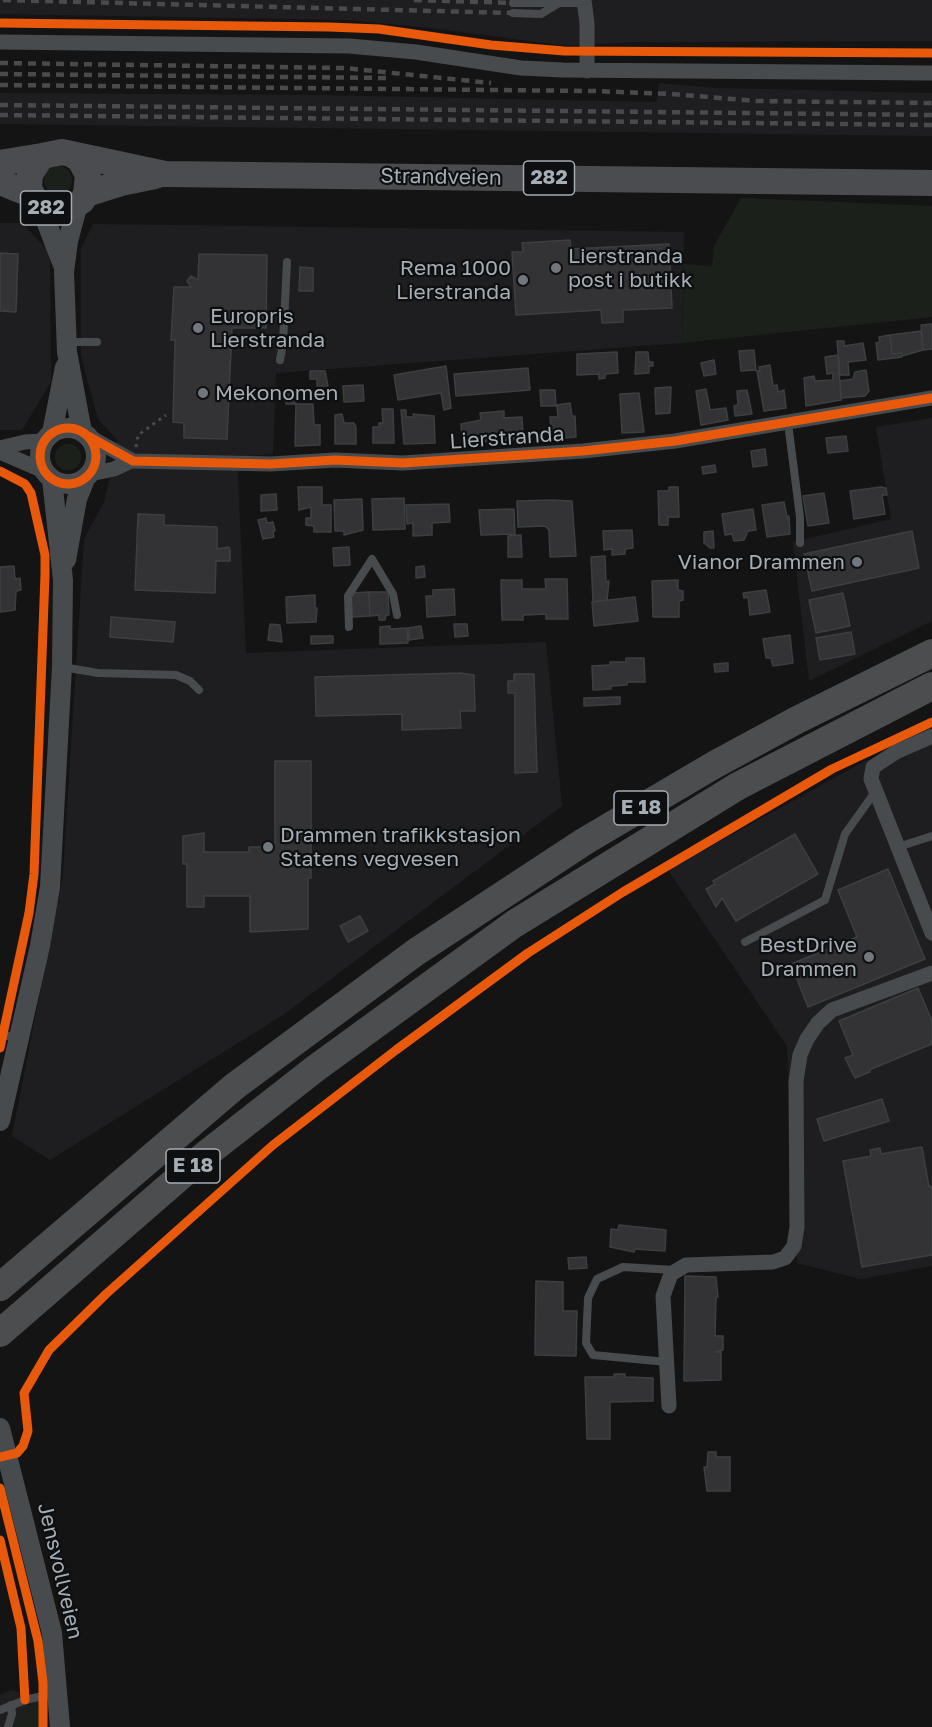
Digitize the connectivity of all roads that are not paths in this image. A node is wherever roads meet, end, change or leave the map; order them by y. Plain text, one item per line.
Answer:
1 (557, 2) edge
2 (585, 2) edge
3 (513, 3) dead end
4 (513, 13) dead end
5 (0, 42) edge
6 (587, 71) junction
7 (932, 73) edge
8 (71, 154) junction
9 (42, 156) junction
10 (0, 164) edge
11 (165, 174) junction
12 (0, 182) edge
13 (932, 183) edge
14 (36, 199) junction
15 (82, 199) junction
16 (287, 262) dead end
17 (64, 272) junction
18 (97, 342) dead end
19 (67, 347) junction
20 (280, 360) dead end
21 (932, 398) edge
22 (788, 423) junction
23 (85, 434) junction
24 (48, 437) junction
25 (0, 450) edge
26 (133, 455) junction
27 (48, 475) junction
28 (88, 476) junction
29 (800, 543) dead end
30 (63, 580) junction
31 (397, 615) dead end
32 (349, 627) dead end
33 (932, 653) edge
34 (62, 667) junction
35 (932, 686) edge
36 (199, 690) dead end
37 (932, 736) edge
38 (875, 792) junction
39 (932, 836) edge
40 (898, 847) junction
41 (932, 933) edge
42 (745, 942) dead end
43 (932, 973) edge
44 (0, 1121) edge
45 (674, 1270) junction
46 (0, 1287) edge
47 (4, 1329) edge
48 (668, 1362) junction
49 (669, 1406) dead end
50 (0, 1428) edge
51 (58, 1692) junction
52 (11, 1705) junction
53 (0, 1710) edge
54 (8, 1727) edge
55 (60, 1727) edge

1 - 2 lane
1 - 3 lane
1 - 4 lane
2 - 6 street
5 - 6 street
6 - 7 street
8 - 9 main road, 282
8 - 11 main road, Strandveien / 282
8 - 15 main road, 282
9 - 10 main road, 282
9 - 14 main road, 282
11 - 13 main road, Strandveien / 282
11 - 15 main road, Strandveien / 282
12 - 14 main road, 282
14 - 15 main road, 282
14 - 17 street
15 - 17 street
16 - 20 lane
17 - 19 street
18 - 19 lane
19 - 23 street
19 - 24 street
21 - 22 street, Lierstranda
22 - 26 street, Lierstranda
22 - 29 lane
23 - 24 street
23 - 26 street, Lierstranda
23 - 28 street
24 - 25 street
24 - 27 street
25 - 27 street
26 - 28 street, Lierstranda
27 - 28 street
27 - 30 street
28 - 30 street
30 - 34 street
31 - 32 lane
33 - 46 highway, E 18
34 - 36 lane
34 - 44 street
35 - 47 highway, E 18
37 - 38 street
38 - 40 street
38 - 42 lane
39 - 40 lane
40 - 41 street
43 - 45 street
45 - 48 street
45 - 48 lane
48 - 49 street
50 - 51 street, Jensvollveien
51 - 52 lane
51 - 55 street, Jensvollveien
52 - 53 lane
52 - 54 lane

